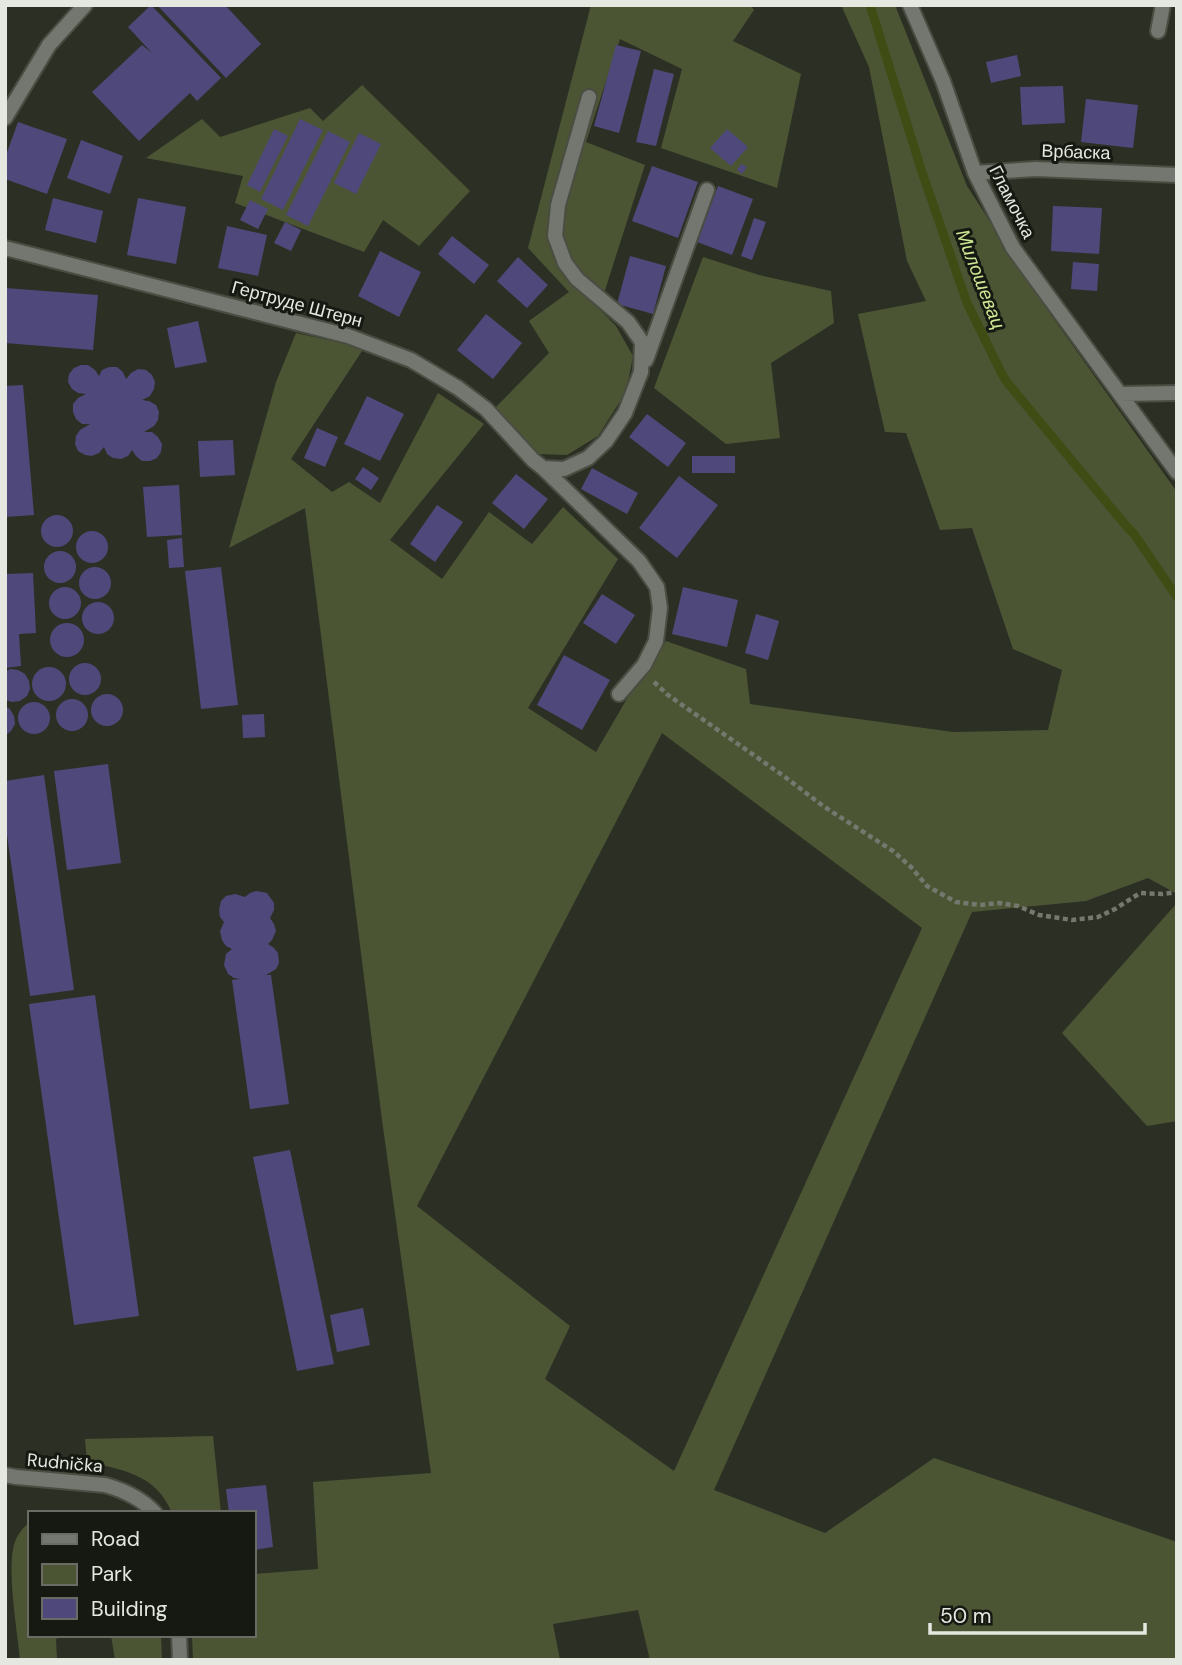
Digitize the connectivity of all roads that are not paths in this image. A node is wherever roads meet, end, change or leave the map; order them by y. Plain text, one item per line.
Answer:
1 (85, 5) edge
2 (910, 5) edge
3 (1163, 5) edge
4 (1158, 31) dead end
5 (589, 97) dead end
6 (5, 118) edge
7 (975, 173) junction
8 (1177, 175) edge
9 (708, 190) dead end
10 (5, 248) edge
11 (641, 372) junction
12 (1177, 393) edge
13 (1120, 394) junction
14 (543, 468) junction
15 (1177, 472) edge
16 (619, 694) dead end
17 (5, 1475) edge
18 (152, 1511) edge
19 (179, 1637) edge
20 (180, 1660) edge

1 - 6 street
2 - 7 street, Гламочка
3 - 4 street
5 - 11 street
7 - 8 street, Врбаска
7 - 13 street, Гламочка
9 - 11 street
10 - 14 street, Гертруде Штерн
11 - 14 street
12 - 13 street
13 - 15 street, Гламочка
14 - 16 street, Гертруде Штерн
17 - 18 street, Rudnička
19 - 20 street

